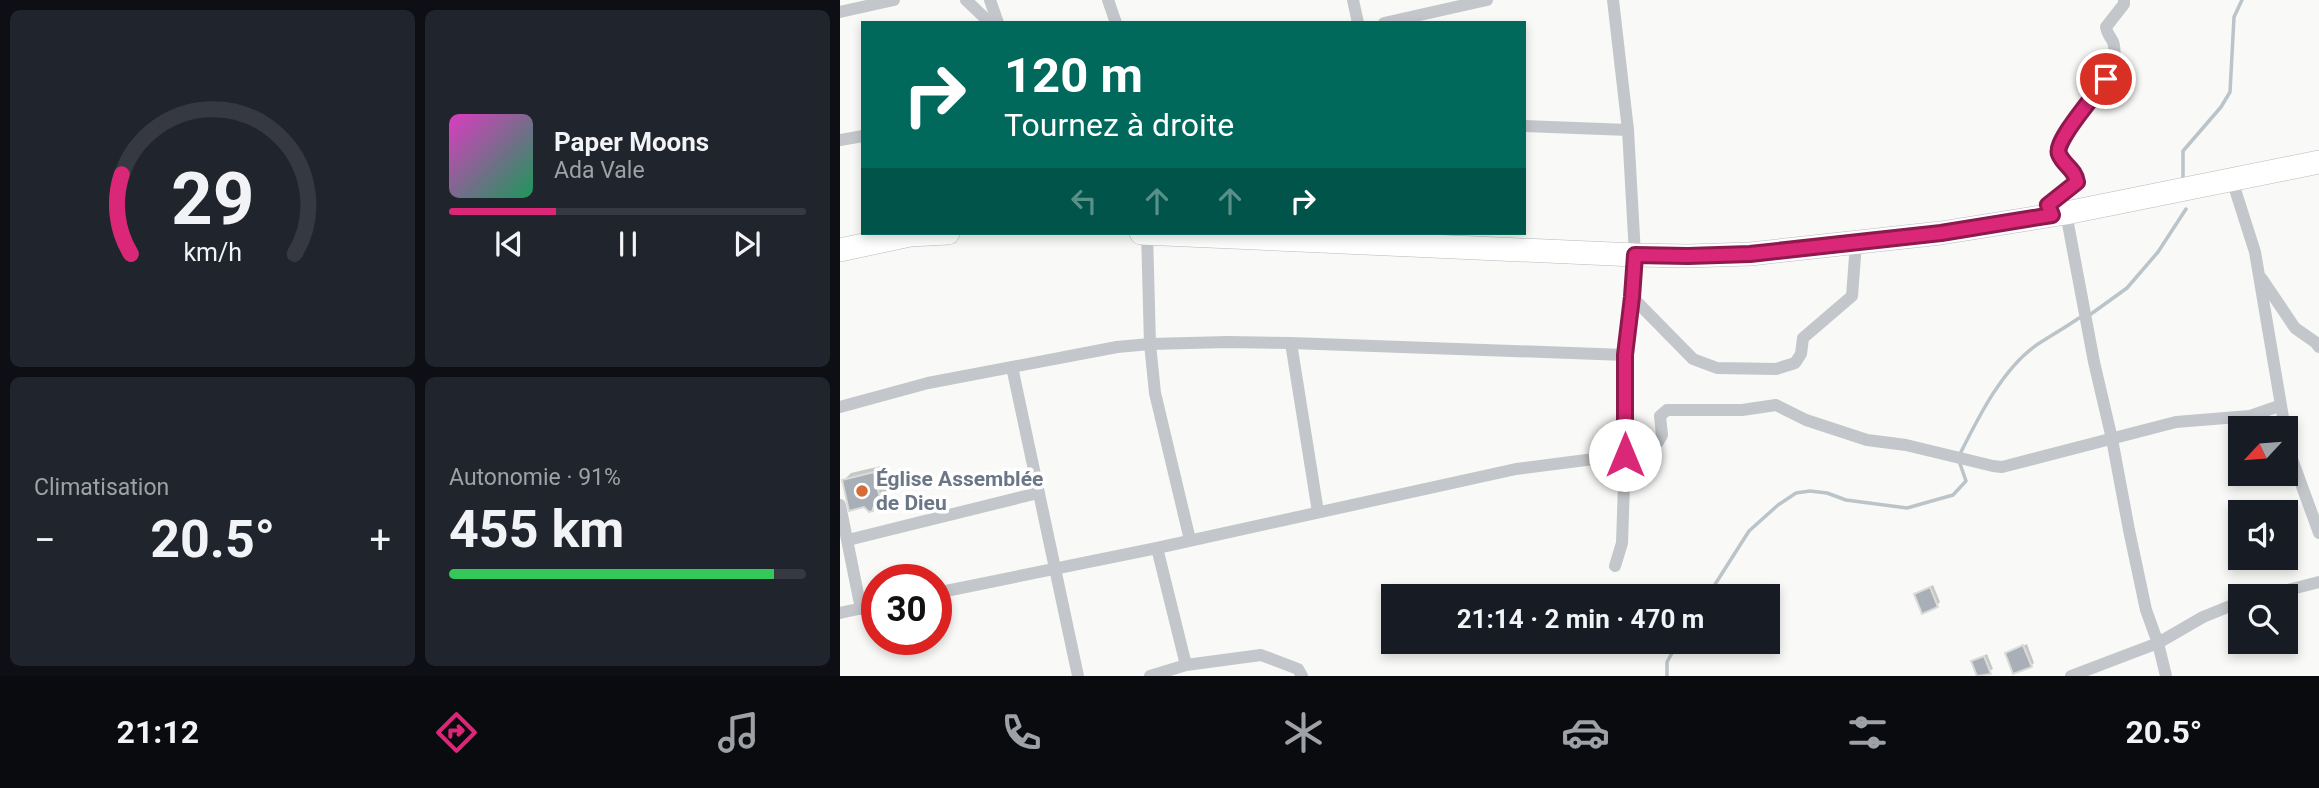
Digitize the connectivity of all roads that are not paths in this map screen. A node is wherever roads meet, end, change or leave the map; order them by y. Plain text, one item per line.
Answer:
1 (894, 0) edge
2 (966, 0) edge
3 (990, 0) edge
4 (1108, 0) edge
5 (1353, 0) edge
6 (1487, 0) edge
7 (1614, 0) edge
8 (2124, 0) edge
9 (840, 12) edge
10 (988, 21) edge
11 (997, 21) edge
12 (1115, 21) edge
13 (1357, 21) edge
14 (1393, 21) edge
15 (1526, 126) edge
16 (1628, 130) junction
17 (861, 136) edge
18 (840, 140) edge
19 (2319, 162) edge
20 (2232, 180) junction
21 (2059, 214) junction
22 (910, 235) edge
23 (1147, 235) edge
24 (1191, 235) edge
25 (1856, 243) junction
26 (840, 250) edge
27 (1635, 255) junction
28 (2259, 275) junction
29 (1632, 297) junction
30 (1291, 343) junction
31 (1150, 344) junction
32 (2319, 347) edge
33 (1625, 355) junction
34 (1012, 367) junction
35 (2279, 406) junction
36 (840, 407) edge
37 (2282, 416) edge
38 (2112, 439) junction
39 (1625, 455) junction
40 (2298, 477) edge
41 (1038, 493) junction
42 (840, 505) edge
43 (1318, 512) junction
44 (2319, 533) edge
45 (1189, 540) junction
46 (848, 541) junction
47 (1157, 548) junction
48 (1615, 566) dead end
49 (1054, 568) junction
50 (2319, 582) edge
51 (2298, 587) edge
52 (952, 590) edge
53 (2228, 606) edge
54 (861, 609) joint
55 (840, 613) edge
56 (2158, 643) junction
57 (1186, 665) junction
58 (1078, 676) edge
59 (1150, 676) edge
60 (1302, 676) edge
61 (2071, 676) edge
62 (2166, 676) edge

1 - 9 street
2 - 10 street
3 - 11 street
4 - 12 street
5 - 13 street
6 - 14 street
7 - 16 street
8 - 21 street
15 - 16 street
16 - 27 street
17 - 18 street
19 - 20 highway
20 - 21 highway
20 - 28 street
21 - 25 highway
21 - 38 street
22 - 26 highway
23 - 31 street
24 - 27 highway
25 - 27 highway
25 - 29 street
27 - 29 street
28 - 32 street
28 - 35 street
29 - 33 street
30 - 31 street
30 - 33 street
30 - 43 street
31 - 34 street
31 - 45 street
33 - 39 street
34 - 36 street
34 - 41 street
35 - 37 street
35 - 38 street
38 - 39 street
38 - 56 street
39 - 43 street
39 - 48 street
40 - 44 street
41 - 46 street
41 - 49 street
42 - 46 street
43 - 45 street
45 - 47 street
46 - 54 street
47 - 49 street
47 - 57 street
49 - 52 street
49 - 58 street
50 - 51 street
53 - 56 street
54 - 55 street
56 - 61 street
56 - 62 street
57 - 59 street
57 - 60 street

